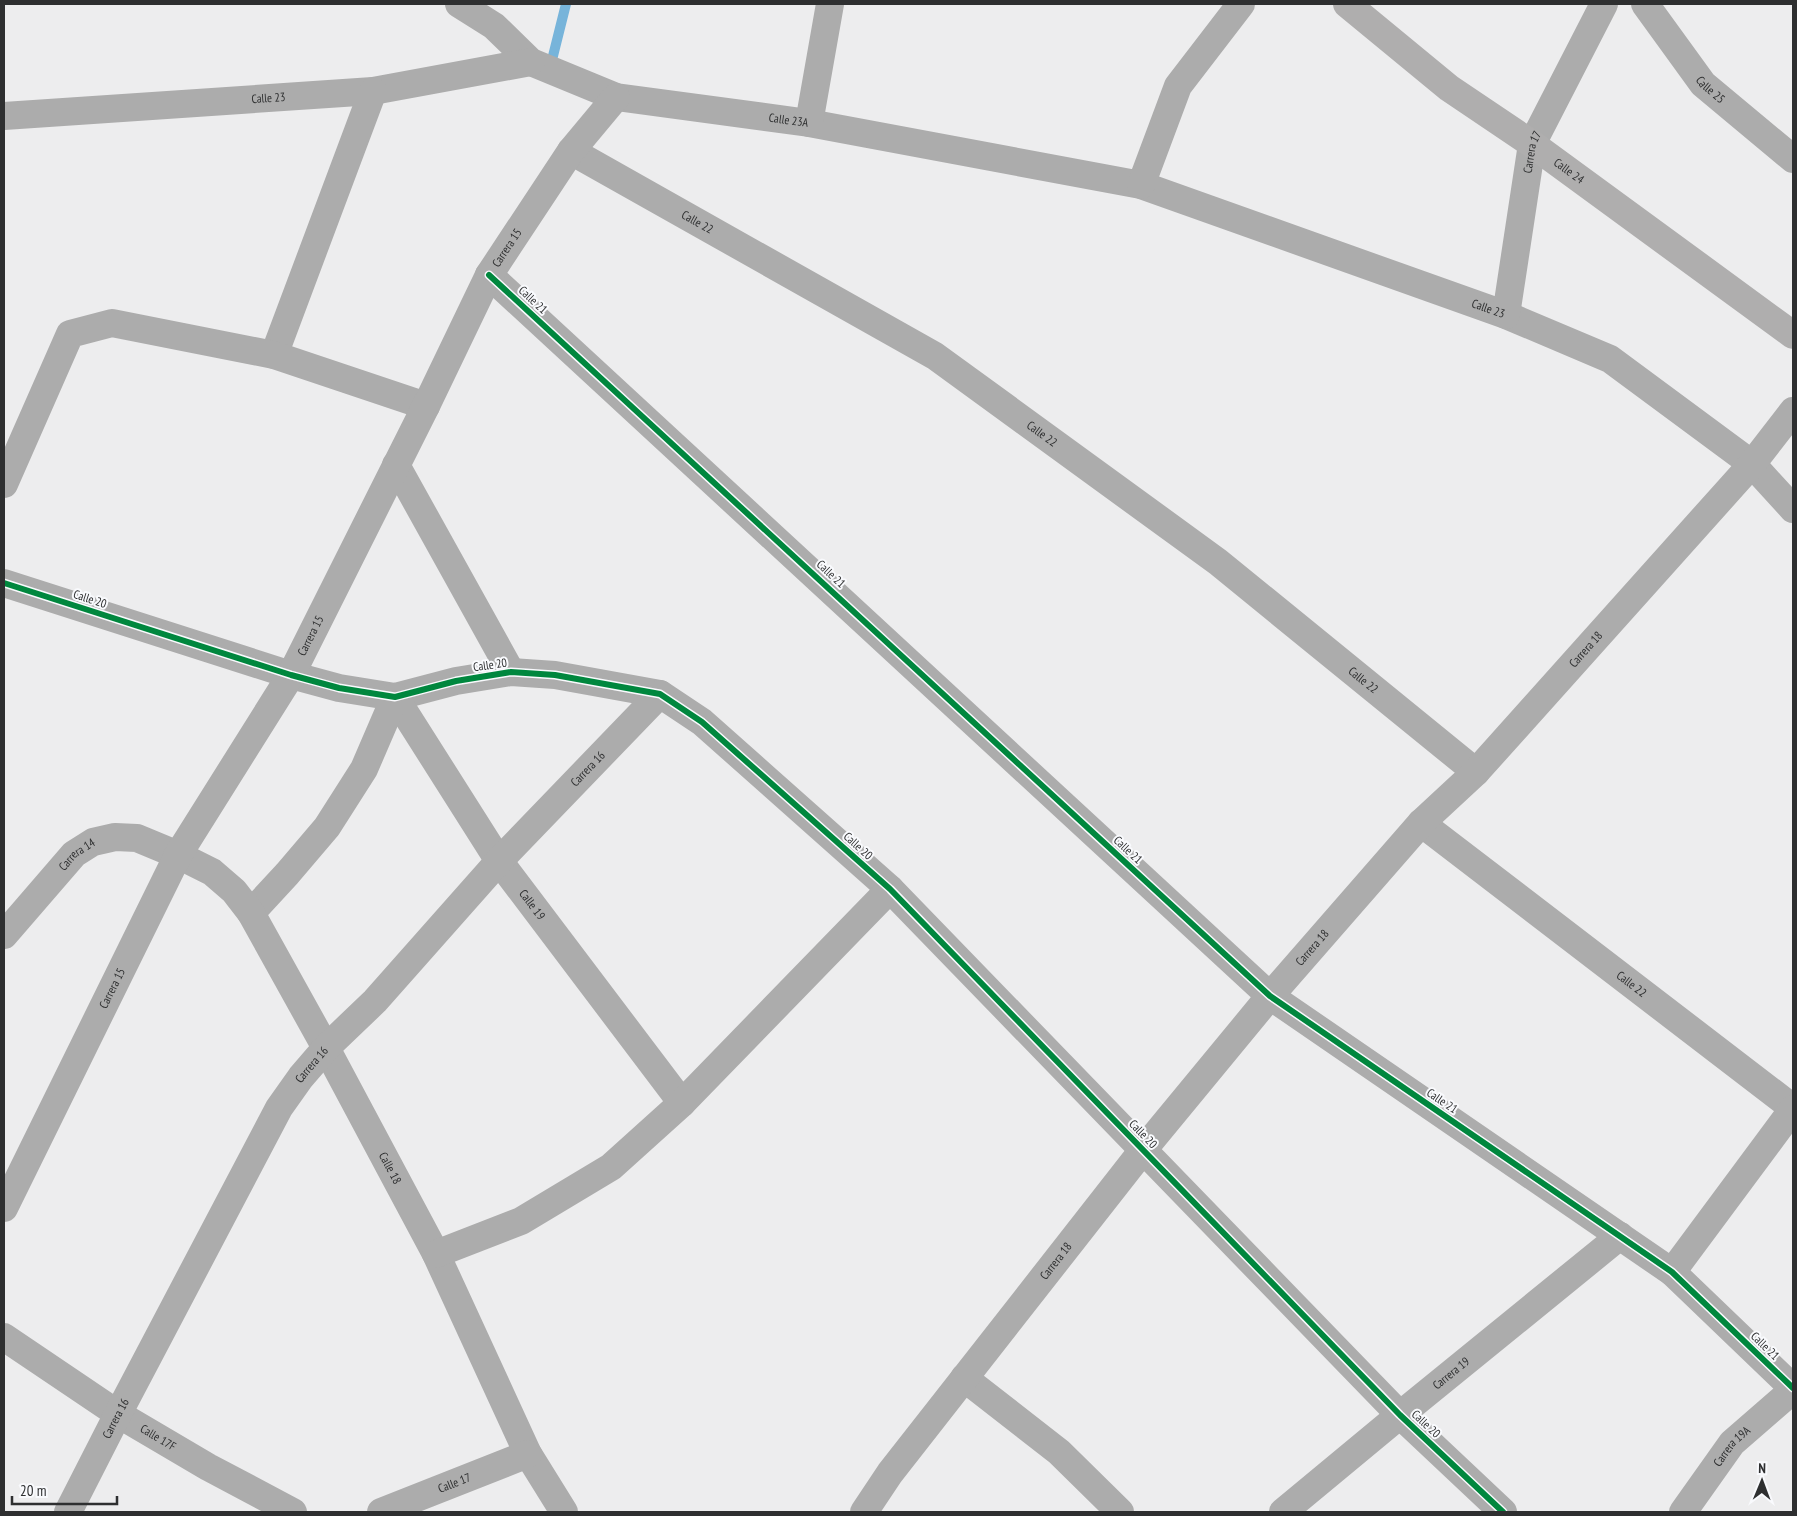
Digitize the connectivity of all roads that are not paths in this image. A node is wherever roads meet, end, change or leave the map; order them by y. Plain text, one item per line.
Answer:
1 (458, 4) edge
2 (830, 4) edge
3 (1241, 4) edge
4 (1347, 4) edge
5 (1604, 4) edge
6 (1645, 4) edge
7 (531, 62) junction
8 (373, 91) junction
9 (616, 97) junction
10 (4, 116) edge
11 (809, 123) junction
12 (1532, 144) junction
13 (571, 152) junction
14 (1793, 158) edge
15 (1141, 185) junction
16 (489, 275) junction
17 (1506, 315) junction
18 (1793, 336) edge
19 (274, 355) junction
20 (426, 406) junction
21 (1793, 412) edge
22 (1752, 464) junction
23 (396, 465) junction
24 (4, 484) edge
25 (1793, 509) edge
26 (4, 583) edge
27 (511, 672) junction
28 (292, 675) junction
29 (660, 694) junction
30 (395, 697) junction
31 (1476, 772) junction
32 (1421, 823) junction
33 (178, 855) junction
34 (499, 861) junction
35 (890, 889) junction
36 (251, 914) junction
37 (4, 935) edge
38 (1270, 996) junction
39 (326, 1048) junction
40 (682, 1103) junction
41 (1793, 1108) edge
42 (1143, 1150) junction
43 (4, 1208) edge
44 (1620, 1236) junction
45 (436, 1254) junction
46 (1672, 1272) junction
47 (4, 1337) edge
48 (964, 1378) junction
49 (1793, 1389) edge
50 (118, 1414) junction
51 (1400, 1415) junction
52 (528, 1454) junction
53 (68, 1512) edge
54 (293, 1512) edge
55 (381, 1512) edge
56 (564, 1512) edge
57 (864, 1512) edge
58 (1120, 1512) edge
59 (1283, 1512) edge
60 (1503, 1512) edge
61 (1683, 1512) edge

1 - 7 street, Calle 23A
2 - 11 street
3 - 15 street
4 - 12 main road, Calle 24
5 - 12 street, Carrera 17
6 - 14 street, Calle 25
7 - 8 street, Calle 23
7 - 9 street, Calle 23A
8 - 10 street, Calle 23
8 - 19 street
9 - 11 street, Calle 23A
9 - 13 street, Carrera 15
11 - 15 street, Calle 23A
12 - 17 street, Carrera 17
12 - 18 main road, Calle 24
13 - 16 street, Carrera 15
13 - 31 street, Calle 22
15 - 17 street, Calle 23
16 - 20 street, Carrera 15
16 - 38 street, Calle 21
17 - 22 street, Calle 23
19 - 20 street
19 - 24 street
20 - 23 street, Carrera 15
21 - 22 street, Carrera 18
22 - 25 street, Calle 23
22 - 31 street, Carrera 18
23 - 27 street
23 - 28 street, Carrera 15
26 - 28 street, Calle 20
27 - 29 street, Calle 20
27 - 30 street, Calle 20
28 - 30 street, Calle 20
28 - 33 street, Carrera 15
29 - 34 street, Carrera 16
29 - 35 street, Calle 20
30 - 34 street, Calle 19
30 - 36 street
31 - 32 street, Carrera 18
32 - 38 street, Carrera 18
32 - 41 street, Calle 22
33 - 36 street, Calle 18
33 - 37 street, Carrera 14
33 - 43 street, Carrera 15
34 - 39 street, Carrera 16
34 - 40 street, Calle 19
35 - 40 street
35 - 42 street, Calle 20
36 - 39 street, Calle 18
38 - 42 street, Carrera 18
38 - 44 street, Calle 21
39 - 45 street, Calle 18
39 - 50 street, Carrera 16
40 - 45 street
41 - 46 street
42 - 48 street, Carrera 18
42 - 51 street, Calle 20
44 - 46 street, Calle 21
44 - 51 street, Carrera 19
45 - 52 street, Calle 18
46 - 49 street, Calle 21
47 - 50 street, Calle 17F
48 - 57 street, Carrera 18
48 - 58 street
49 - 61 street, Carrera 19A
50 - 53 street, Carrera 16
50 - 54 street, Calle 17F
51 - 59 street, Carrera 19
51 - 60 street, Calle 20
52 - 55 street, Calle 17
52 - 56 street, Calle 18

